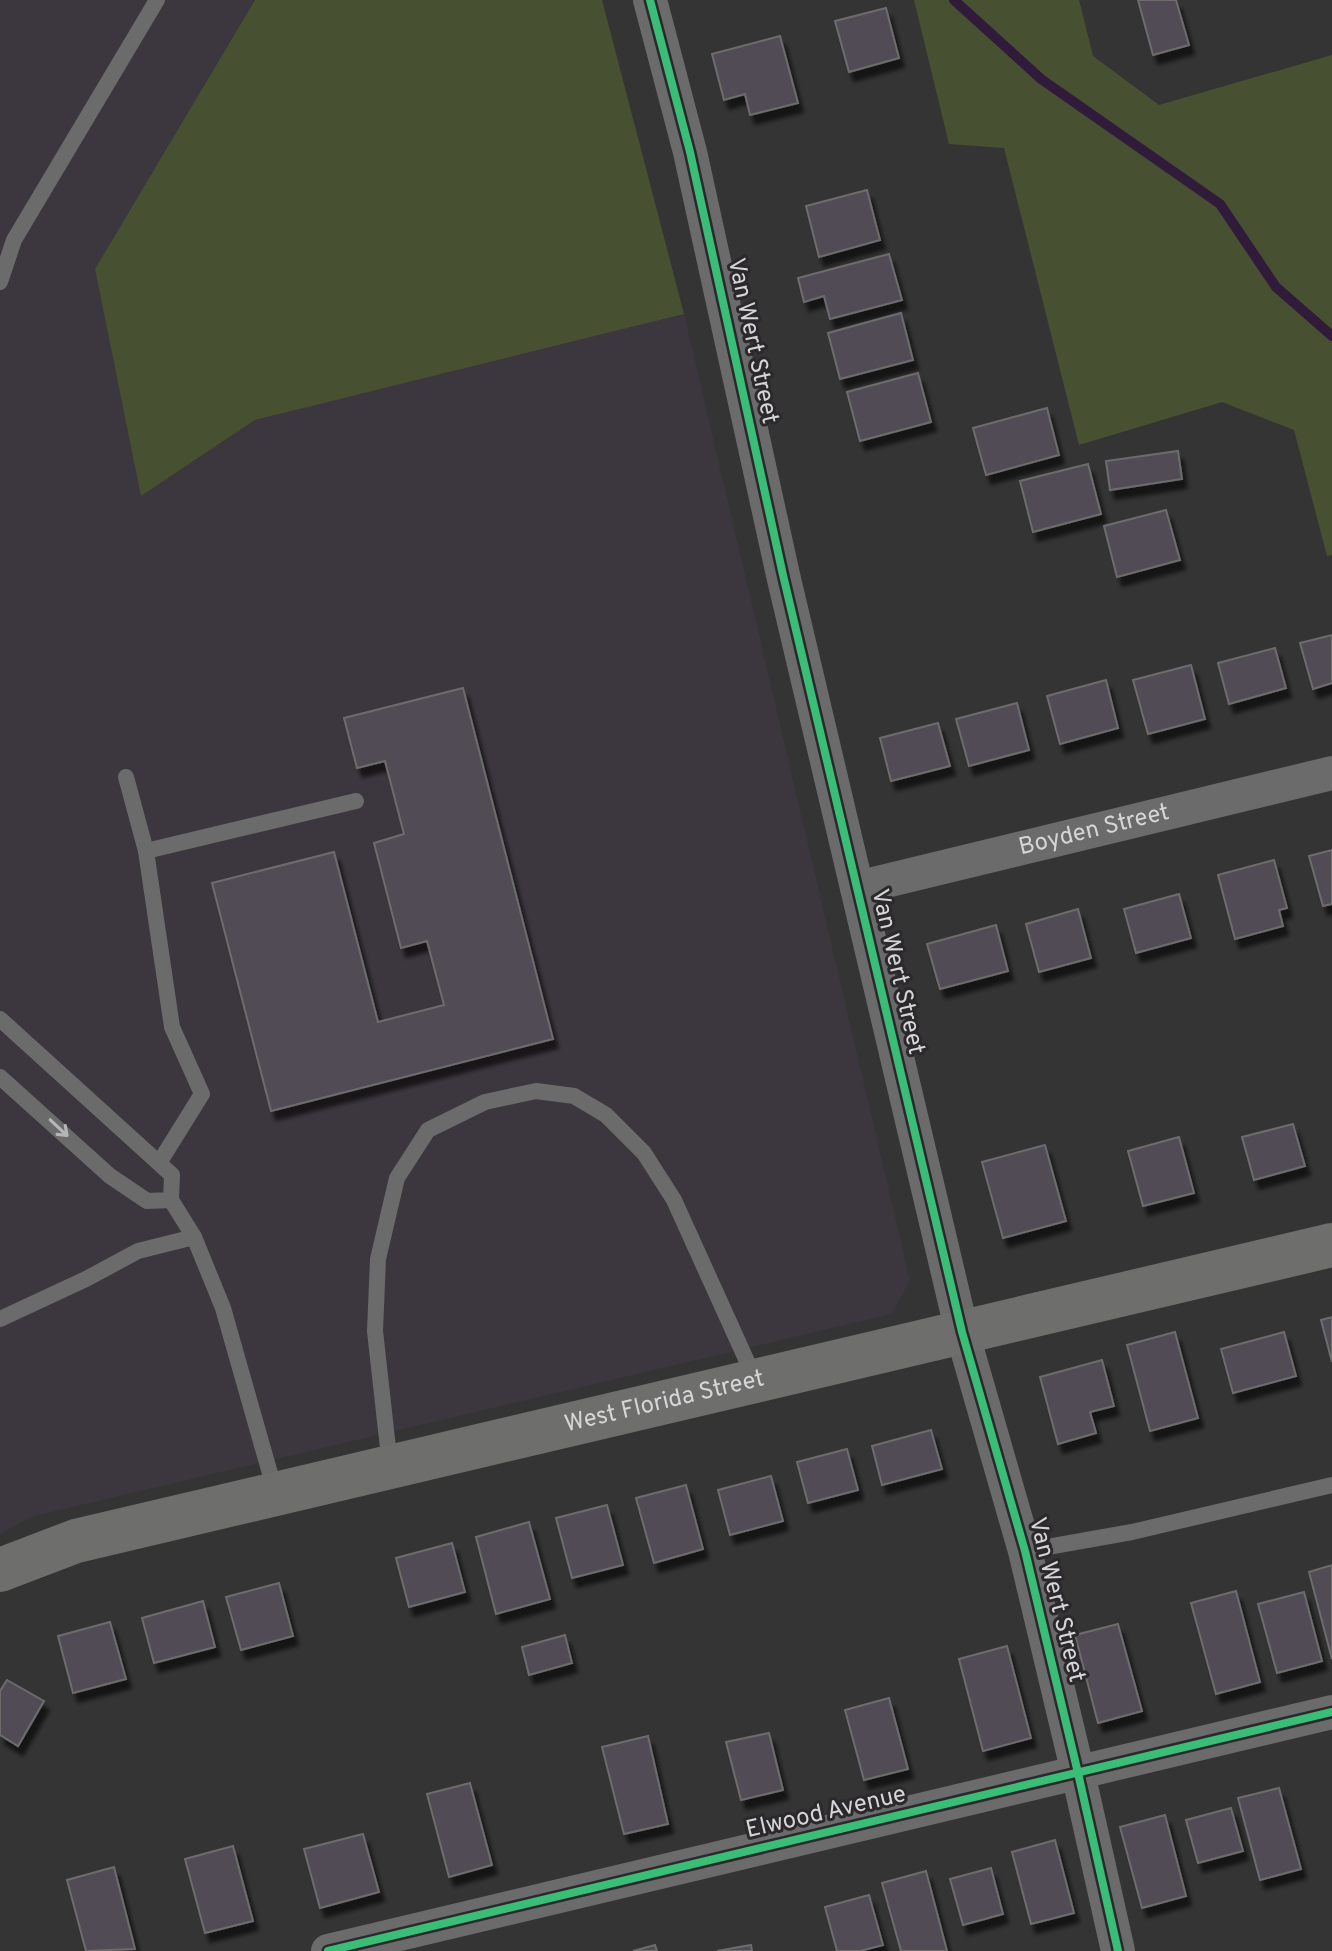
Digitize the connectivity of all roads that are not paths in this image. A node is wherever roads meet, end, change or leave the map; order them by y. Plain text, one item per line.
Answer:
1 (157, 0) edge
2 (650, 0) edge
3 (0, 282) edge
4 (1332, 773) edge
5 (126, 777) dead end
6 (356, 801) dead end
7 (146, 851) junction
8 (857, 888) junction
9 (0, 1019) edge
10 (0, 1077) edge
11 (159, 1163) junction
12 (171, 1200) junction
13 (194, 1237) junction
14 (1332, 1245) edge
15 (0, 1319) edge
16 (962, 1332) junction
17 (756, 1380) junction
18 (390, 1466) junction
19 (1332, 1485) edge
20 (275, 1493) junction
21 (1025, 1551) junction
22 (0, 1570) edge
23 (1332, 1712) edge
24 (1078, 1773) junction
25 (328, 1951) edge
26 (1118, 1951) edge

1 - 3 lane
2 - 8 street, Van Wert Street
4 - 8 street, Boyden Street
5 - 7 lane
6 - 7 lane
7 - 11 lane
8 - 16 street, Van Wert Street
9 - 11 lane
10 -> 12 lane
11 - 12 lane
12 - 13 lane
13 - 15 lane
13 - 20 lane
14 - 16 main road, West Florida Street
16 - 17 main road, West Florida Street
16 - 21 street, Van Wert Street
17 - 18 main road, West Florida Street
17 - 18 lane
18 - 20 main road, West Florida Street
19 - 21 lane
20 - 22 main road, West Florida Street
21 - 24 street, Van Wert Street
23 - 24 street, Elwood Avenue
24 - 25 street, Elwood Avenue
24 - 26 street, Van Wert Street

